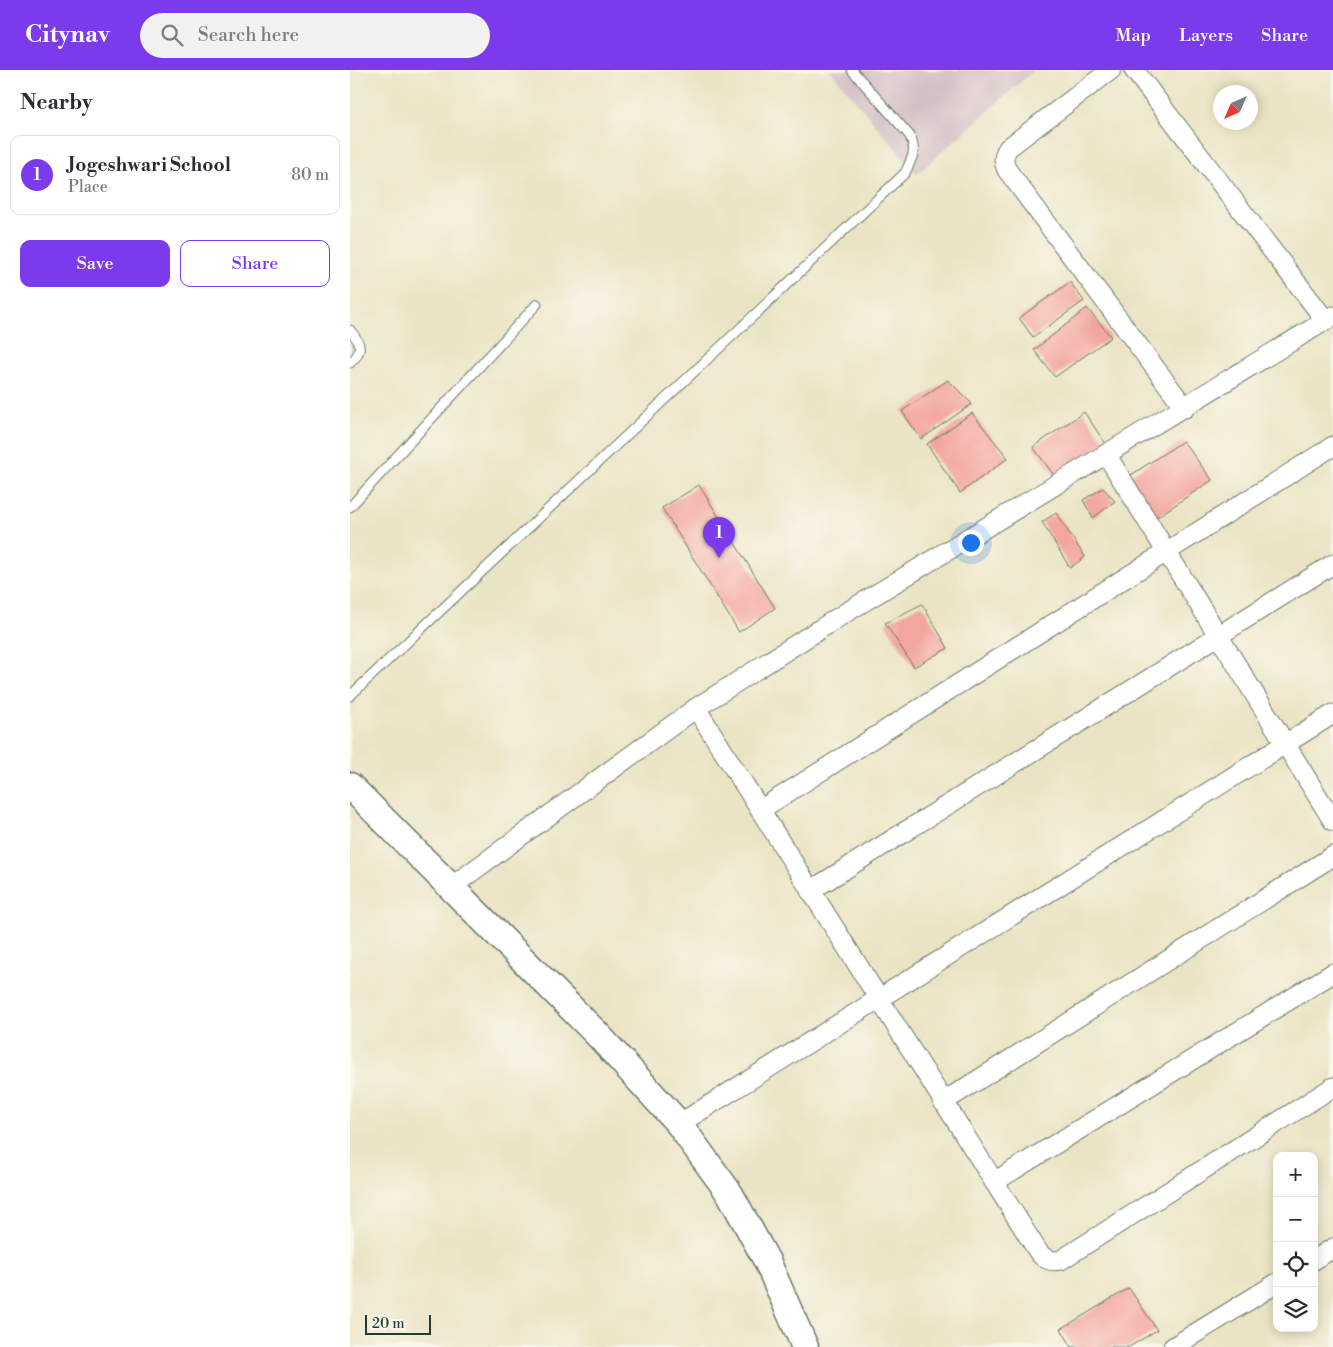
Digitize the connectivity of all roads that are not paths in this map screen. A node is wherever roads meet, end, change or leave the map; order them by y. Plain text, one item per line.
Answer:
1 (852, 70) edge
2 (1111, 70) edge
3 (1134, 70) edge
4 (537, 304) dead end
5 (1329, 319) edge
6 (350, 330) edge
7 (350, 363) edge
8 (1185, 408) junction
9 (1333, 446) edge
10 (1106, 454) junction
11 (350, 507) edge
12 (1166, 550) junction
13 (1333, 564) edge
14 (1218, 635) junction
15 (350, 696) edge
16 (696, 708) junction
17 (1333, 714) edge
18 (1286, 744) junction
19 (350, 786) edge
20 (760, 810) junction
21 (1333, 820) edge
22 (1333, 856) edge
23 (451, 887) junction
24 (810, 891) junction
25 (1333, 973) edge
26 (878, 998) junction
27 (1333, 1087) edge
28 (943, 1102) junction
29 (679, 1124) junction
30 (994, 1182) junction
31 (1333, 1248) edge
32 (1318, 1257) edge
33 (1273, 1285) edge
34 (805, 1347) edge
35 (1173, 1347) edge

1 - 15 lane
2 - 8 street
3 - 5 street
4 - 11 lane
5 - 8 street
6 - 7 lane
8 - 10 street
9 - 12 street
10 - 12 street
10 - 16 street
12 - 14 street
12 - 20 street
13 - 14 street
14 - 18 street
14 - 24 street
16 - 20 street
16 - 23 street
17 - 18 street
18 - 21 street
18 - 26 street
19 - 23 main road
20 - 24 street
22 - 28 street
23 - 29 main road
24 - 26 street
25 - 30 street
26 - 28 street
26 - 29 street
27 - 30 street
28 - 30 street
29 - 34 main road
31 - 32 street
33 - 35 street

